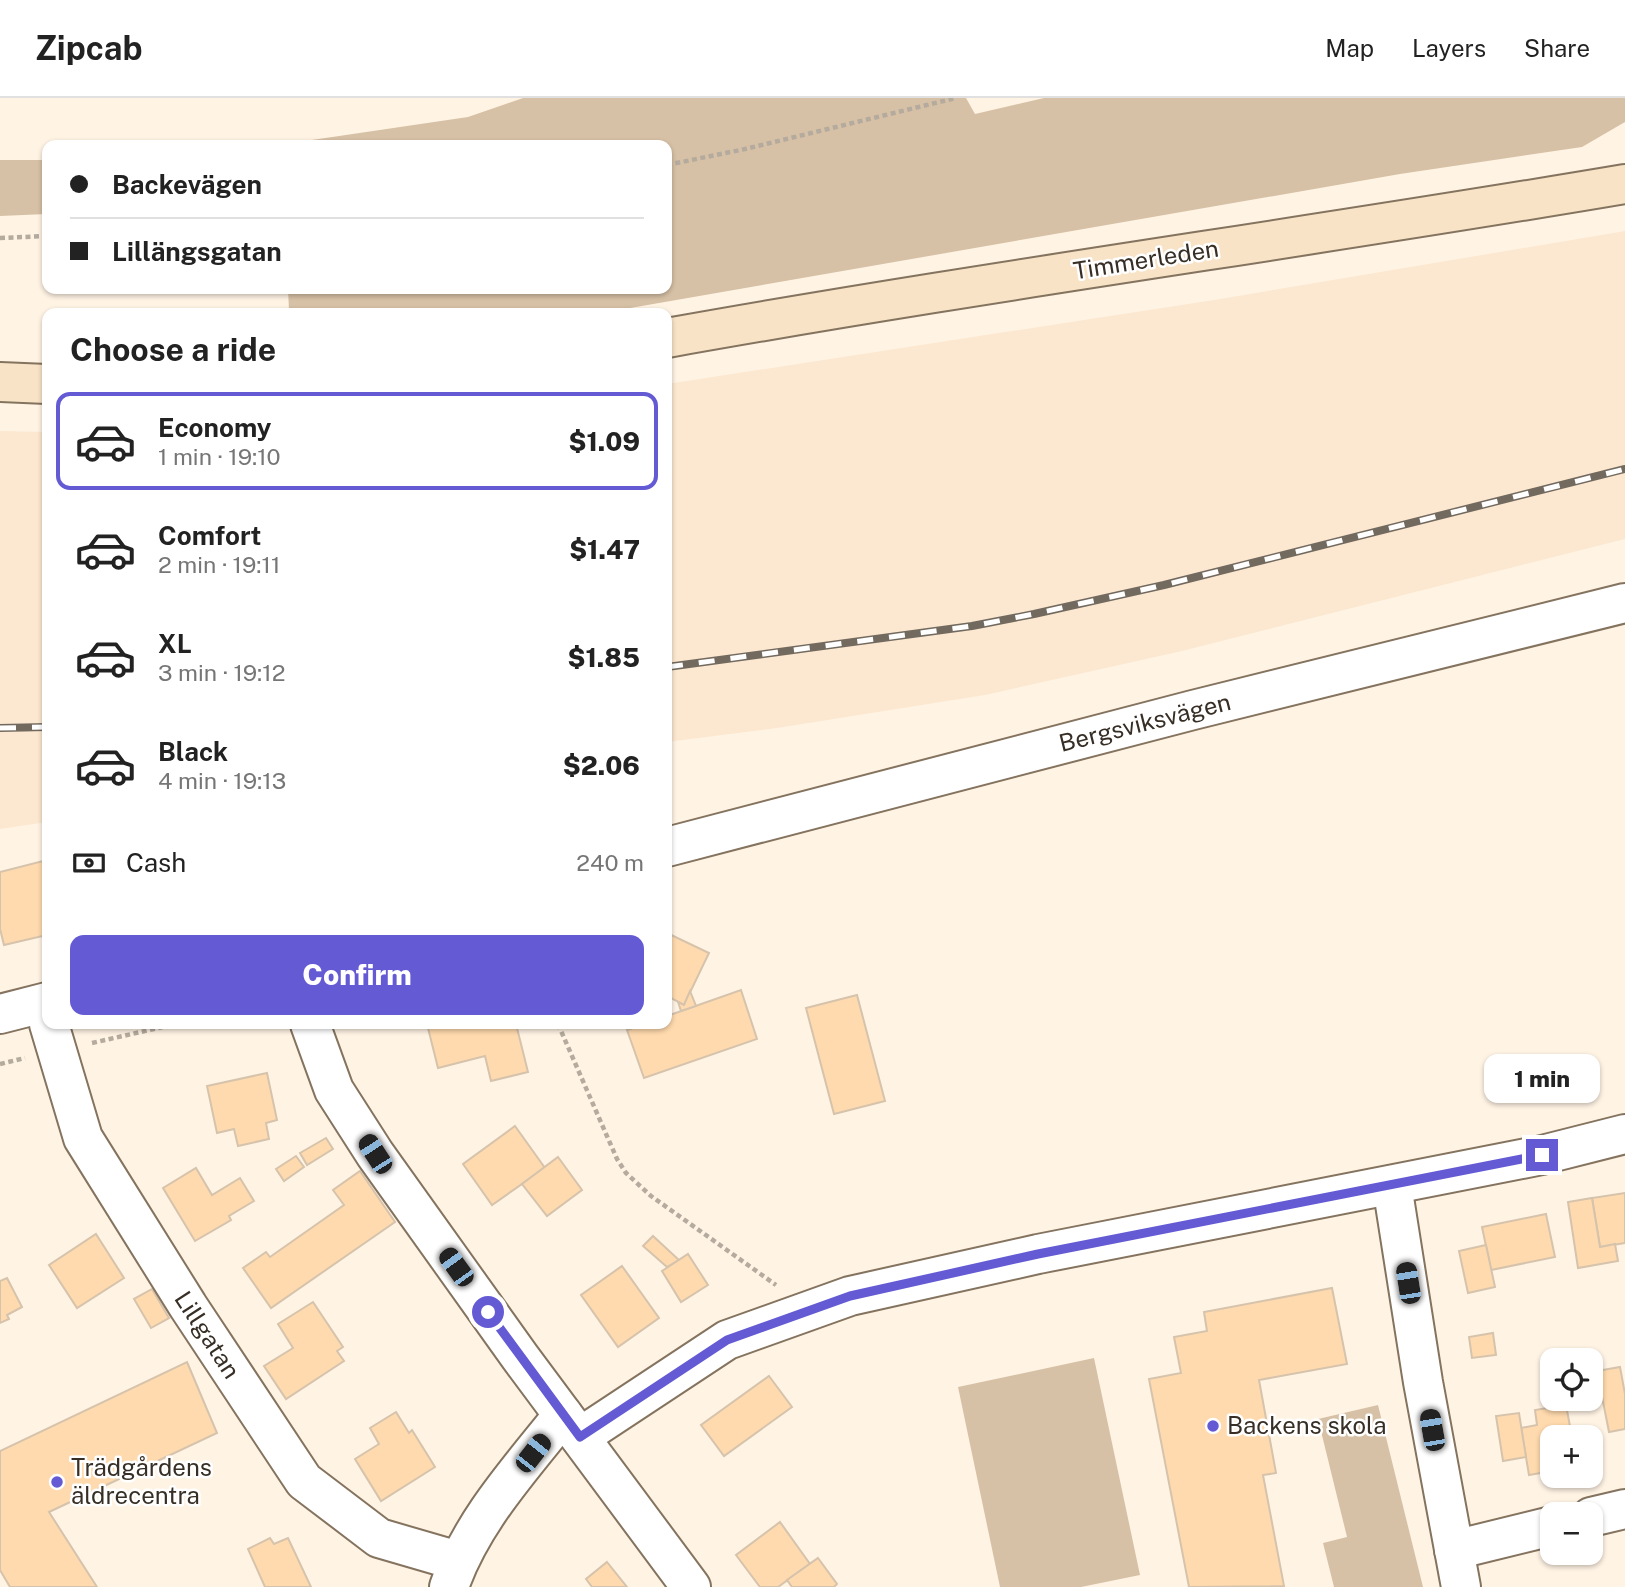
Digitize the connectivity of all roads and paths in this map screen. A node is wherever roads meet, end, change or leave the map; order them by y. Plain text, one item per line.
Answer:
1 (956, 98) edge
2 (672, 164) edge
3 (1625, 184) edge
4 (42, 236) edge
5 (0, 238) edge
6 (672, 337) edge
7 (0, 382) edge
8 (42, 384) edge
9 (1625, 603) edge
10 (672, 846) edge
11 (42, 1012) edge
12 (0, 1014) edge
13 (52, 1029) edge
14 (312, 1029) edge
15 (560, 1029) edge
16 (1625, 1134) edge
17 (1392, 1185) junction
18 (811, 1310) junction
19 (572, 1426) junction
20 (1625, 1509) edge
21 (1603, 1514) edge
22 (1540, 1529) edge
23 (1454, 1550) junction
24 (454, 1574) edge
25 (691, 1587) edge
26 (1461, 1587) edge

1 - 2 path
3 - 6 main road, Timmerleden
4 - 5 path
7 - 8 main road
9 - 10 street, Bergsviksvägen
11 - 12 street
13 - 24 street, Lillgatan
14 - 19 street
15 - 18 path
16 - 17 street
17 - 18 street
17 - 23 street
18 - 19 street
19 - 24 street
19 - 25 street
20 - 21 street
22 - 23 street
23 - 26 street

